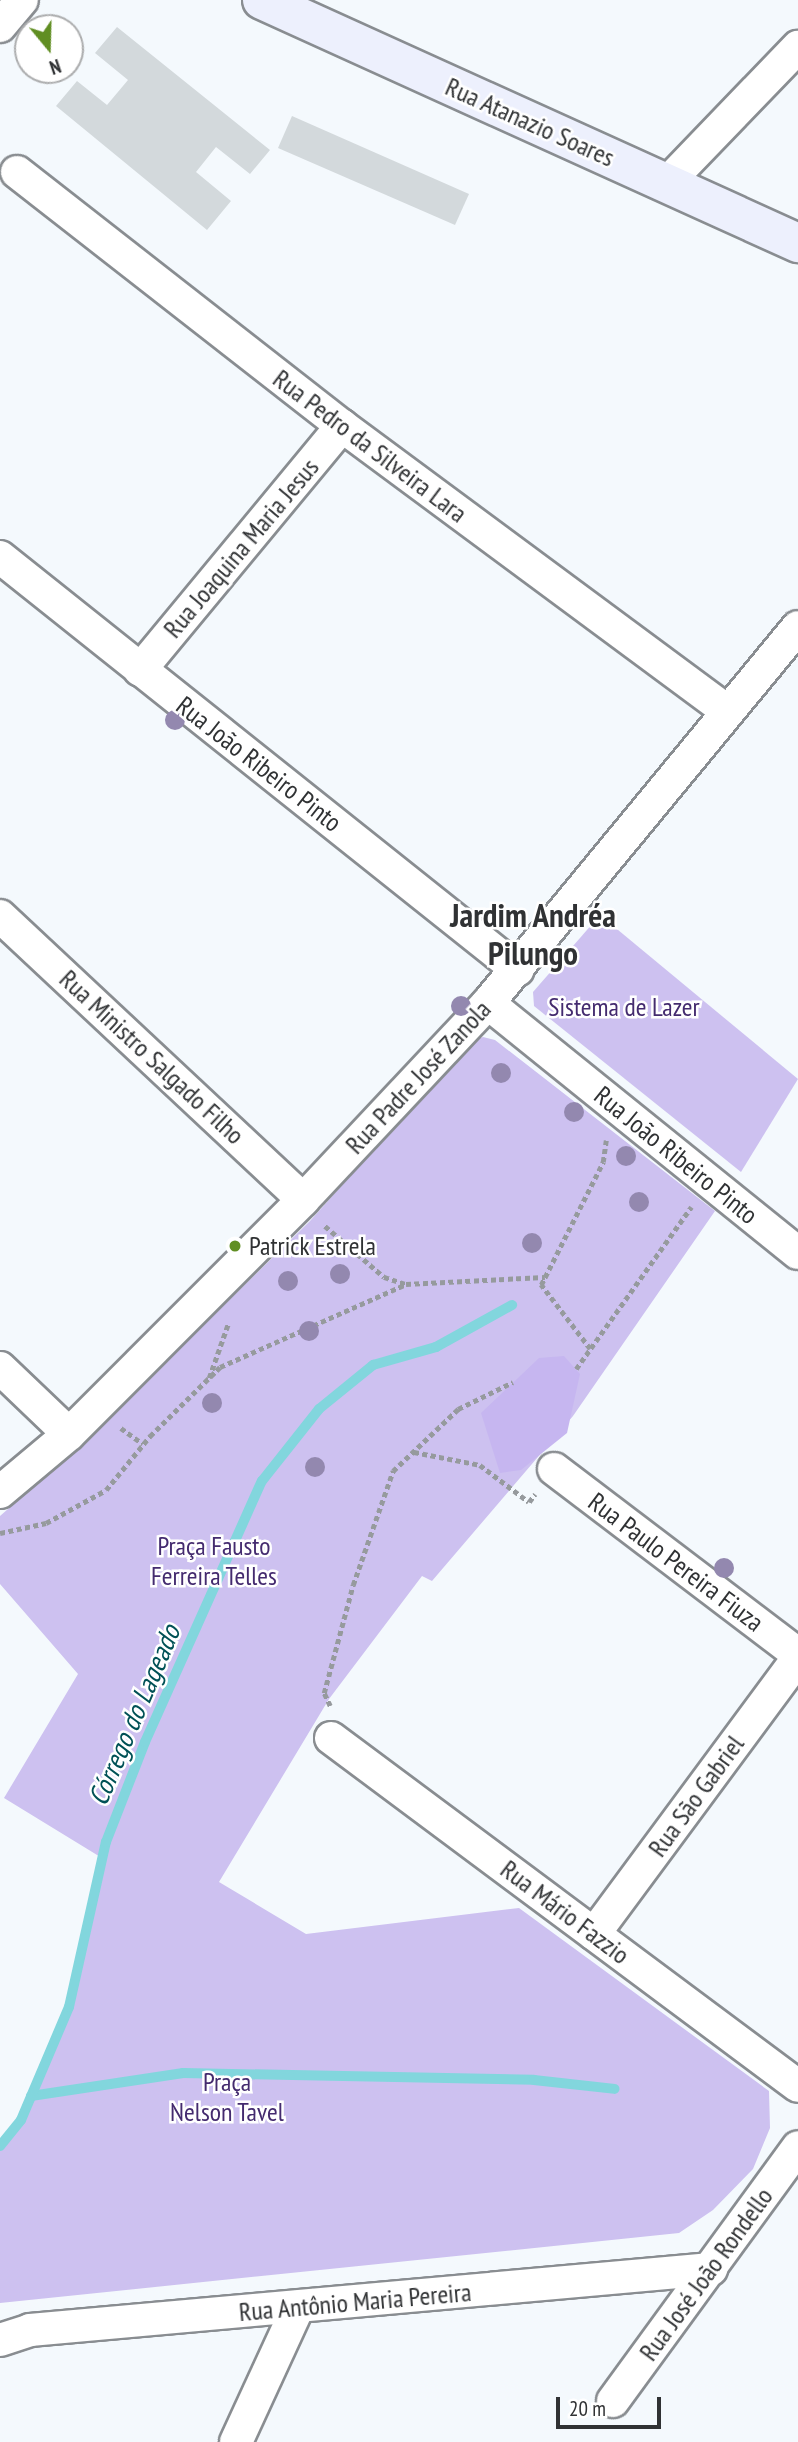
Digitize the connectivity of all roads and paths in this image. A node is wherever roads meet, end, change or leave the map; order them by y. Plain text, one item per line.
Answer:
1 (22, 0) edge
2 (262, 0) edge
3 (0, 26) edge
4 (798, 47) edge
5 (17, 172) dead end
6 (667, 183) junction
7 (798, 243) edge
8 (342, 426) junction
9 (0, 557) edge
10 (798, 627) edge
11 (140, 670) junction
12 (728, 712) junction
13 (0, 916) edge
14 (518, 970) junction
15 (488, 1003) junction
16 (595, 1130) dead end
17 (606, 1138) junction
18 (617, 1147) dead end
19 (680, 1198) dead end
20 (303, 1200) junction
21 (335, 1217) dead end
22 (326, 1227) junction
23 (316, 1237) dead end
24 (798, 1254) edge
25 (545, 1277) junction
26 (406, 1284) junction
27 (237, 1315) dead end
28 (590, 1349) junction
29 (0, 1368) edge
30 (576, 1369) dead end
31 (209, 1378) junction
32 (513, 1381) dead end
33 (69, 1434) junction
34 (413, 1452) junction
35 (554, 1469) dead end
36 (0, 1492) edge
37 (529, 1502) dead end
38 (0, 1533) edge
39 (798, 1656) edge
40 (331, 1738) joint
41 (594, 1934) junction
42 (798, 2086) edge
43 (798, 2147) edge
44 (711, 2269) junction
45 (298, 2307) junction
46 (0, 2340) edge
47 (613, 2401) dead end
48 (236, 2442) edge

1 - 3 street
2 - 6 main road, Rua Atanazio Soares
4 - 6 street
5 - 8 street, Rua Pedro da Silveira Lara
6 - 7 main road, Rua Atanazio Soares
8 - 11 street, Rua Joaquina Maria Jesus
8 - 12 street, Rua Pedro da Silveira Lara
9 - 11 street, Rua João Ribeiro Pinto
10 - 12 street, Rua Padre José Zanola
11 - 14 street, Rua João Ribeiro Pinto
12 - 14 street, Rua Padre José Zanola
13 - 20 street, Rua Ministro Salgado Filho
14 - 15 street, Rua Padre José Zanola
15 - 20 street, Rua Padre José Zanola
15 - 24 street, Rua João Ribeiro Pinto
16 - 17 path
17 - 18 path
17 - 25 path
19 - 28 path
20 - 33 street, Rua Padre José Zanola
21 - 22 path
22 - 23 path
22 - 26 path
25 - 26 path
25 - 28 path
26 - 31 path
27 - 31 path
28 - 30 path
29 - 33 street
31 - 38 path
32 - 34 path
33 - 36 street, Rua Padre José Zanola
34 - 37 path
34 - 40 path
35 - 39 street, Rua Paulo Pereira Fiuza
39 - 41 street, Rua São Gabriel
40 - 41 street, Rua Mário Fazzio
41 - 42 street, Rua Mário Fazzio
43 - 44 street, Rua José João Rondello
44 - 45 street, Rua Antônio Maria Pereira
44 - 47 street, Rua José João Rondello
45 - 46 street, Rua Antônio Maria Pereira
45 - 48 street

